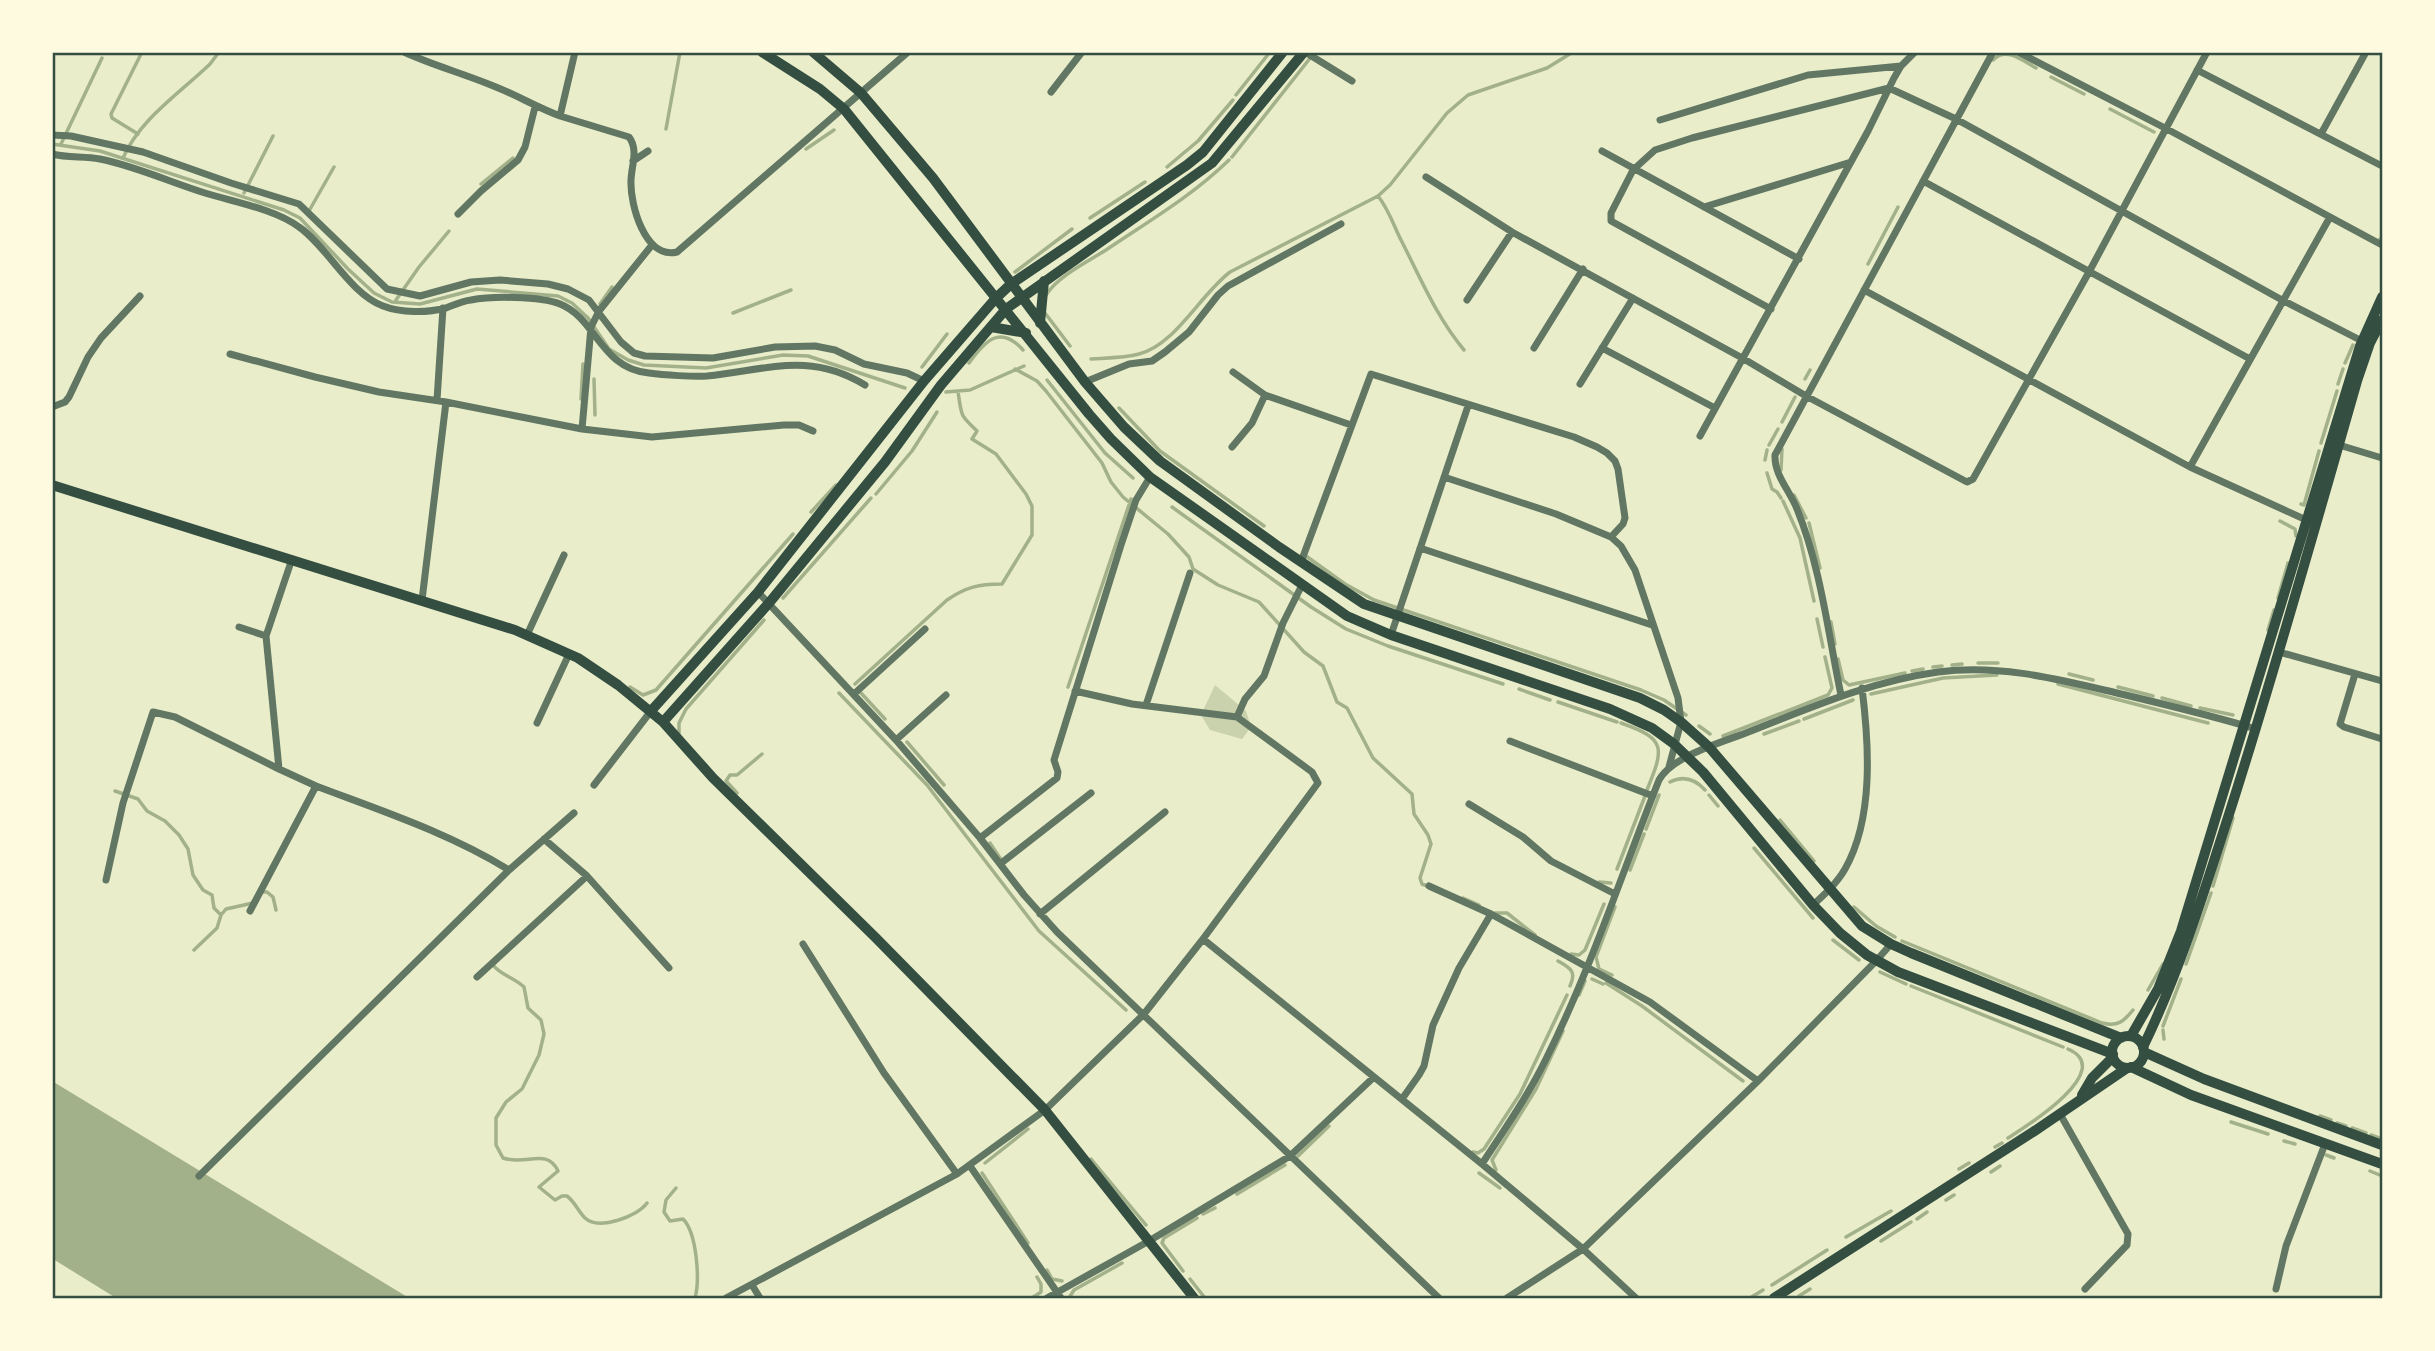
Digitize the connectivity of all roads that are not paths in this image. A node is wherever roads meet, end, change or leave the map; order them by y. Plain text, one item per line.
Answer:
1 (404, 52) edge
2 (575, 52) edge
3 (762, 52) edge
4 (813, 52) edge
5 (908, 52) edge
6 (1082, 52) edge
7 (1283, 52) edge
8 (1305, 52) edge
9 (1915, 52) edge
10 (1993, 52) edge
11 (2018, 52) edge
12 (2207, 52) edge
13 (2366, 52) edge
14 (1901, 66) junction
15 (2197, 70) junction
16 (1352, 81) dead end
17 (1889, 88) junction
18 (1051, 92) dead end
19 (862, 93) junction
20 (536, 107) junction
21 (844, 109) junction
22 (560, 116) junction
23 (1956, 119) junction
24 (1660, 121) dead end
25 (2165, 128) junction
26 (2321, 134) junction
27 (52, 135) edge
28 (648, 151) dead end
29 (1602, 151) dead end
30 (52, 154) edge
31 (633, 161) junction
32 (1851, 162) junction
33 (2382, 166) edge
34 (1633, 170) junction
35 (1426, 177) dead end
36 (1923, 181) junction
37 (1704, 207) junction
38 (2121, 211) junction
39 (458, 214) dead end
40 (2330, 217) junction
41 (1342, 224) dead end
42 (1512, 232) junction
43 (652, 245) junction
44 (2382, 245) edge
45 (1799, 258) junction
46 (1583, 269) junction
47 (2089, 272) junction
48 (1044, 281) junction
49 (1011, 284) junction
50 (1864, 290) junction
51 (140, 296) dead end
52 (2382, 297) edge
53 (996, 298) junction
54 (1020, 298) junction
55 (1633, 298) junction
56 (1467, 300) dead end
57 (2282, 300) junction
58 (443, 309) junction
59 (1006, 309) junction
60 (1771, 309) junction
61 (599, 313) junction
62 (2382, 320) edge
63 (1040, 323) junction
64 (991, 327) junction
65 (591, 330) junction
66 (1027, 333) junction
67 (2362, 341) junction
68 (1534, 348) dead end
69 (1602, 348) junction
70 (230, 354) dead end
71 (1744, 359) junction
72 (2250, 359) junction
73 (1233, 372) dead end
74 (2028, 378) junction
75 (924, 381) junction
76 (1085, 382) junction
77 (1580, 384) dead end
78 (865, 385) dead end
79 (1265, 395) junction
80 (1806, 396) junction
81 (437, 400) junction
82 (446, 402) junction
83 (1468, 405) junction
84 (52, 407) edge
85 (1715, 408) junction
86 (1351, 425) junction
87 (582, 429) junction
88 (813, 430) dead end
89 (1700, 436) dead end
90 (2339, 445) junction
91 (1232, 447) dead end
92 (2382, 458) edge
93 (2190, 467) junction
94 (1150, 477) junction
95 (1444, 478) junction
96 (52, 485) edge
97 (2311, 522) junction
98 (1611, 537) junction
99 (1420, 548) junction
100 (564, 555) dead end
101 (292, 559) junction
102 (1301, 562) junction
103 (1190, 573) dead end
104 (758, 592) junction
105 (1298, 593) junction
106 (422, 600) junction
107 (769, 603) junction
108 (1398, 617) junction
109 (1653, 625) junction
110 (239, 627) dead end
111 (925, 629) dead end
112 (527, 635) junction
113 (1391, 635) junction
114 (266, 636) junction
115 (2278, 652) junction
116 (569, 654) junction
117 (2355, 674) junction
118 (2382, 681) edge
119 (1862, 688) junction
120 (1075, 691) junction
121 (854, 694) junction
122 (946, 695) dead end
123 (1841, 695) junction
124 (1146, 705) junction
125 (651, 711) junction
126 (1237, 717) junction
127 (663, 722) junction
128 (1681, 722) junction
129 (537, 723) dead end
130 (2245, 726) junction
131 (2256, 729) junction
132 (2382, 739) edge
133 (896, 740) junction
134 (1510, 741) dead end
135 (1674, 744) junction
136 (1709, 747) junction
137 (1688, 757) junction
138 (1668, 766) junction
139 (279, 769) junction
140 (594, 785) dead end
141 (316, 786) junction
142 (1091, 793) dead end
143 (1653, 796) junction
144 (1468, 804) dead end
145 (1762, 809) junction
146 (1165, 812) dead end
147 (574, 813) dead end
148 (1745, 822) junction
149 (980, 838) junction
150 (544, 839) junction
151 (1000, 864) junction
152 (509, 870) junction
153 (587, 876) junction
154 (106, 880) dead end
155 (1429, 887) dead end
156 (1830, 890) junction
157 (1615, 894) junction
158 (1813, 905) junction
159 (250, 911) dead end
160 (1040, 914) junction
161 (1491, 914) junction
162 (1203, 939) junction
163 (803, 944) dead end
164 (1891, 944) junction
165 (1877, 961) junction
166 (1587, 967) junction
167 (669, 968) dead end
168 (477, 977) dead end
169 (1144, 1014) junction
170 (2126, 1037) junction
171 (2143, 1050) junction
172 (2113, 1055) junction
173 (2129, 1067) junction
174 (1374, 1077) junction
175 (1758, 1081) junction
176 (1402, 1099) junction
177 (2080, 1099) junction
178 (1045, 1110) junction
179 (2060, 1114) junction
180 (2325, 1144) junction
181 (2382, 1145) edge
182 (1290, 1156) junction
183 (1482, 1164) junction
184 (2382, 1164) edge
185 (970, 1166) junction
186 (957, 1174) junction
187 (199, 1176) dead end
188 (1149, 1241) junction
189 (1583, 1248) junction
190 (752, 1285) junction
191 (2085, 1289) dead end
192 (2276, 1289) dead end
193 (1059, 1296) edge
194 (726, 1298) edge
195 (760, 1298) edge
196 (1047, 1298) edge
197 (1194, 1298) edge
198 (1439, 1298) edge
199 (1507, 1298) edge
200 (1636, 1298) edge
201 (1774, 1298) edge

1 - 20 street
2 - 22 street
3 - 21 main road
4 - 19 main road
5 - 19 street
6 - 18 street
7 - 49 main road
8 - 16 street
8 - 48 main road
9 - 14 street
10 - 23 street
11 - 25 street
12 - 15 street
13 - 26 street
14 - 17 street
14 - 24 street
15 - 25 street
15 - 26 street
17 - 23 street
17 - 32 street
17 - 34 street
19 - 21 street
19 - 49 main road
20 - 22 street
20 - 39 street
21 - 43 street
21 - 53 main road
22 - 31 street
23 - 36 street
23 - 38 street
25 - 38 street
25 - 40 street
26 - 33 street
27 - 61 street
28 - 31 street
29 - 34 street
30 - 58 street
31 - 43 street
32 - 37 street
32 - 45 street
34 - 37 street
34 - 60 street
35 - 42 street
36 - 47 street
36 - 50 street
37 - 45 street
38 - 47 street
38 - 57 street
40 - 44 street
40 - 57 street
41 - 76 street
42 - 46 street
42 - 56 street
43 - 61 street
45 - 60 street
46 - 55 street
46 - 68 street
47 - 72 street
47 - 74 street
48 - 54 main road
48 - 63 main road
49 - 53 main road
49 - 54 main road
50 - 74 street
50 - 80 street
51 - 84 street
52 - 67 main road
53 - 59 main road
53 - 75 main road
54 - 59 main road
54 - 63 main road
55 - 69 street
55 - 71 street
57 - 67 street
57 - 72 street
58 - 65 street
58 - 81 street
59 - 64 main road
59 - 66 main road
60 - 71 street
61 - 65 street
61 - 75 street
62 - 90 main road
63 - 76 main road
64 - 66 main road
64 - 107 main road
65 - 78 street
65 - 87 street
66 - 94 main road
67 - 97 main road
69 - 77 street
69 - 85 street
70 - 81 street
71 - 80 street
71 - 85 street
72 - 93 street
73 - 79 street
74 - 80 street
74 - 93 street
75 - 104 main road
76 - 102 main road
79 - 86 street
79 - 91 street
80 - 123 street
81 - 82 street
82 - 87 street
82 - 106 street
83 - 86 street
83 - 95 street
83 - 98 street
85 - 89 street
86 - 102 street
87 - 88 street
90 - 92 street
90 - 97 main road
93 - 97 street
94 - 105 main road
94 - 120 street
95 - 98 street
95 - 99 street
96 - 101 main road
97 - 115 main road
97 - 130 main road
98 - 109 street
99 - 108 street
99 - 109 street
100 - 112 street
101 - 106 main road
101 - 114 street
102 - 108 main road
103 - 124 street
104 - 107 street
104 - 125 main road
105 - 113 main road
105 - 126 street
106 - 112 main road
107 - 121 street
107 - 127 main road
108 - 113 street
108 - 128 main road
109 - 128 street
110 - 114 street
111 - 121 street
112 - 116 main road
113 - 135 main road
114 - 139 street
115 - 117 street
115 - 131 main road
116 - 125 main road
116 - 129 street
117 - 118 street
117 - 132 street
119 - 123 street
119 - 130 street
119 - 156 street
120 - 124 street
120 - 149 street
121 - 133 street
122 - 133 street
123 - 136 street
124 - 126 street
125 - 127 main road
125 - 140 street
126 - 162 street
127 - 178 main road
128 - 135 street
128 - 136 main road
130 - 131 street
130 - 170 main road
131 - 171 main road
133 - 149 street
134 - 143 street
135 - 137 main road
135 - 138 street
136 - 137 street
136 - 145 main road
137 - 138 street
137 - 148 main road
138 - 143 street
139 - 141 street
139 - 154 street
141 - 152 street
141 - 159 street
142 - 151 street
143 - 157 street
144 - 157 street
145 - 148 main road
145 - 156 main road
146 - 160 street
147 - 150 street
148 - 158 main road
149 - 151 street
150 - 152 street
150 - 153 street
151 - 160 street
152 - 187 street
153 - 167 street
153 - 168 street
155 - 161 street
156 - 158 street
156 - 164 main road
157 - 166 street
158 - 165 main road
160 - 169 street
161 - 166 street
161 - 176 street
162 - 169 street
162 - 174 street
163 - 186 street
164 - 165 street
164 - 170 main road
165 - 172 main road
165 - 175 street
166 - 175 street
166 - 183 street
169 - 178 street
169 - 182 street
170 - 171 main road
170 - 172 main road
171 - 173 main road
171 - 181 main road
172 - 173 main road
172 - 177 main road
173 - 177 main road
173 - 180 main road
174 - 176 street
174 - 182 street
175 - 189 street
176 - 183 street
177 - 179 main road
178 - 185 street
178 - 188 main road
179 - 191 street
179 - 201 main road
180 - 184 main road
180 - 192 street
182 - 188 street
182 - 198 street
183 - 189 street
185 - 186 street
185 - 193 street
186 - 190 street
188 - 193 street
188 - 197 main road
189 - 199 street
189 - 200 street
190 - 194 street
190 - 195 street
193 - 196 street

